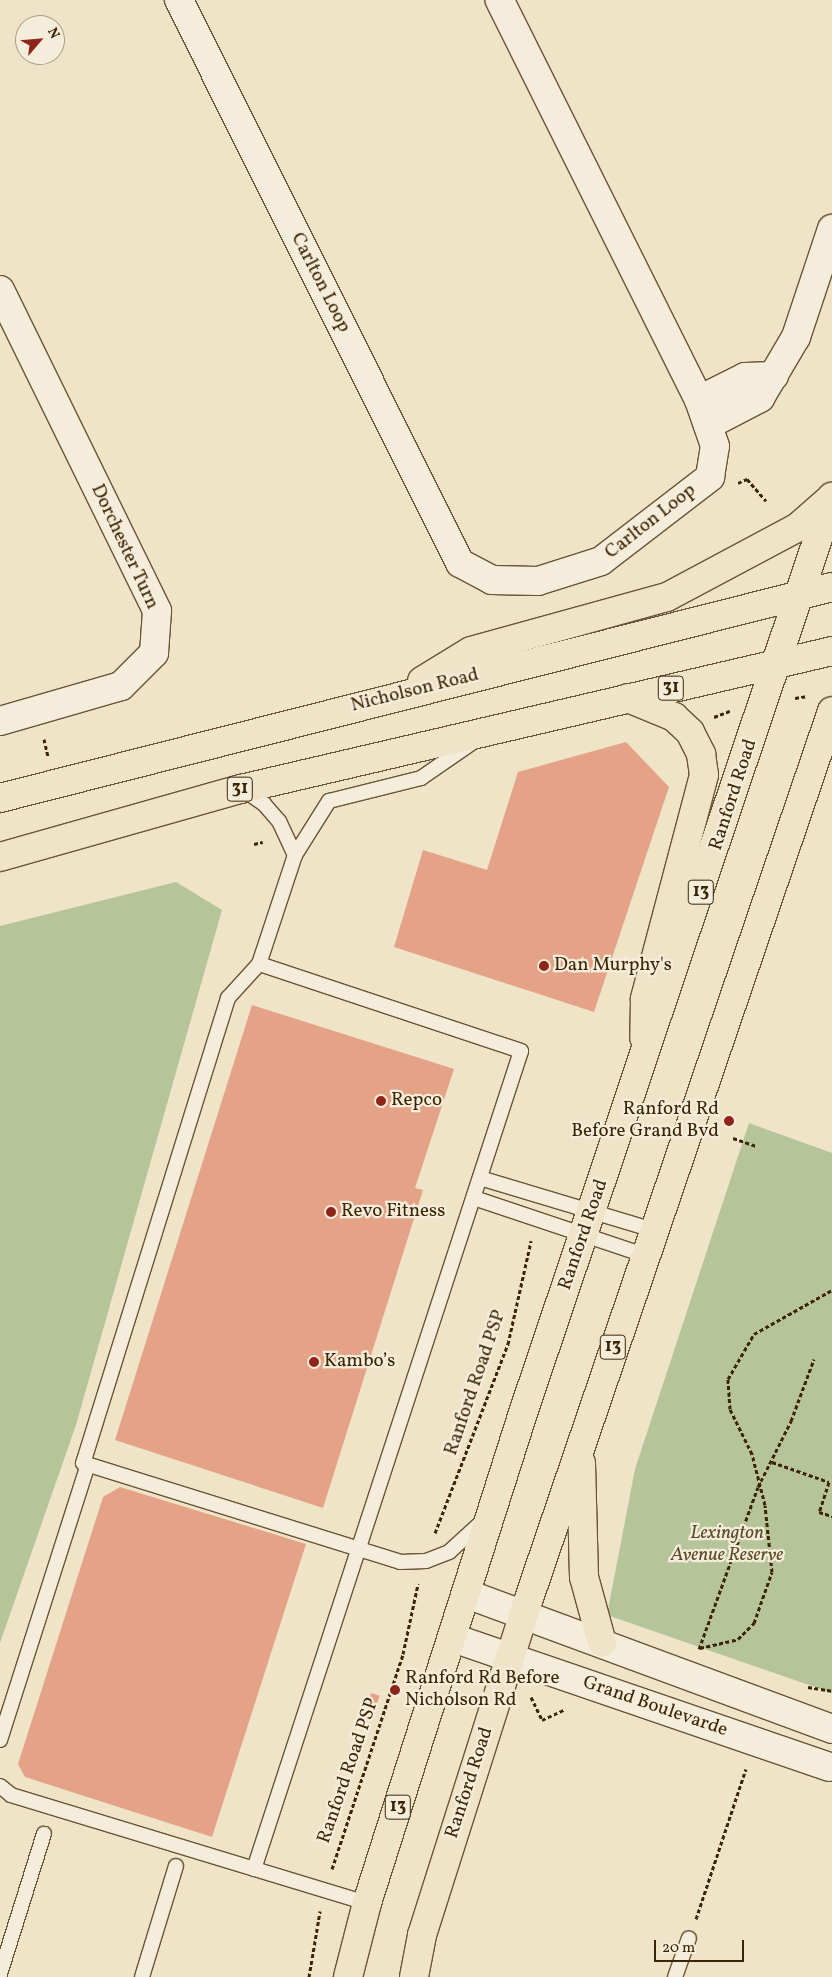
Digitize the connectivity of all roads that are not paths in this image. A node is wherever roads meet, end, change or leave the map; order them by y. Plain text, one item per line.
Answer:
1 (179, 0) edge
2 (500, 0) edge
3 (832, 229) edge
4 (0, 290) edge
5 (704, 413) junction
6 (832, 498) edge
7 (832, 587) edge
8 (800, 595) junction
9 (832, 651) edge
10 (777, 663) junction
11 (399, 695) junction
12 (628, 698) junction
13 (832, 711) edge
14 (0, 720) edge
15 (484, 735) junction
16 (826, 743) edge
17 (241, 789) junction
18 (0, 798) edge
19 (295, 855) junction
20 (0, 857) edge
21 (259, 964) junction
22 (644, 1064) junction
23 (480, 1178) junction
24 (474, 1198) junction
25 (588, 1223) junction
26 (648, 1243) junction
27 (580, 1447) junction
28 (88, 1465) junction
29 (491, 1514) junction
30 (359, 1551) junction
31 (467, 1594) junction
32 (524, 1616) junction
33 (454, 1638) junction
34 (602, 1643) junction
35 (510, 1657) junction
36 (832, 1729) edge
37 (0, 1740) edge
38 (831, 1769) edge
39 (0, 1786) edge
40 (44, 1834) dead end
41 (176, 1866) dead end
42 (254, 1870) junction
43 (367, 1903) junction
44 (689, 1938) road end
45 (5, 1943) edge
46 (0, 1974) edge
47 (142, 1977) edge
48 (348, 1977) edge
49 (414, 1977) edge
50 (675, 1977) edge

1 - 5 street, Carlton Loop
2 - 5 street, Carlton Loop
3 - 5 street
4 - 14 street, Dorchester Turn
6 - 8 main road, Ranford Road / 13
6 - 11 main road
7 - 8 main road, Nicholson Road
8 - 10 main road, Ranford Road / 13
8 - 11 main road, Nicholson Road
9 - 10 main road, 31
10 - 12 main road, 31
10 - 22 main road, Ranford Road / 13
11 - 18 main road, Nicholson Road
12 - 15 main road, 31
12 - 22 main road
13 - 16 main road, Ranford Road / 13
15 - 17 main road, 31
15 - 19 lane
16 - 26 main road, Ranford Road / 13
17 - 19 lane
17 - 20 main road, 31
19 - 21 lane
21 - 23 lane
21 - 28 lane
22 - 25 main road, Ranford Road / 13
23 - 24 lane
23 - 25 lane
24 - 25 lane
24 - 30 lane
25 - 26 lane
25 - 26 lane
25 - 29 main road, Ranford Road / 13
26 - 27 main road, Ranford Road / 13
27 - 32 main road, Ranford Road / 13
27 - 34 main road
28 - 30 lane
28 - 37 lane
29 - 30 lane
29 - 31 main road, Ranford Road / 13
30 - 42 lane
31 - 32 street
31 - 33 main road, Ranford Road / 13
32 - 34 street
32 - 35 main road, Ranford Road / 13
33 - 35 street, Grand Boulevarde
33 - 43 main road, Ranford Road / 13
34 - 36 street
35 - 38 street, Grand Boulevarde
35 - 49 main road, Ranford Road / 13
39 - 42 lane
40 - 45 lane
41 - 47 lane
42 - 43 lane
43 - 48 main road, Ranford Road / 13
44 - 50 lane
45 - 46 lane

